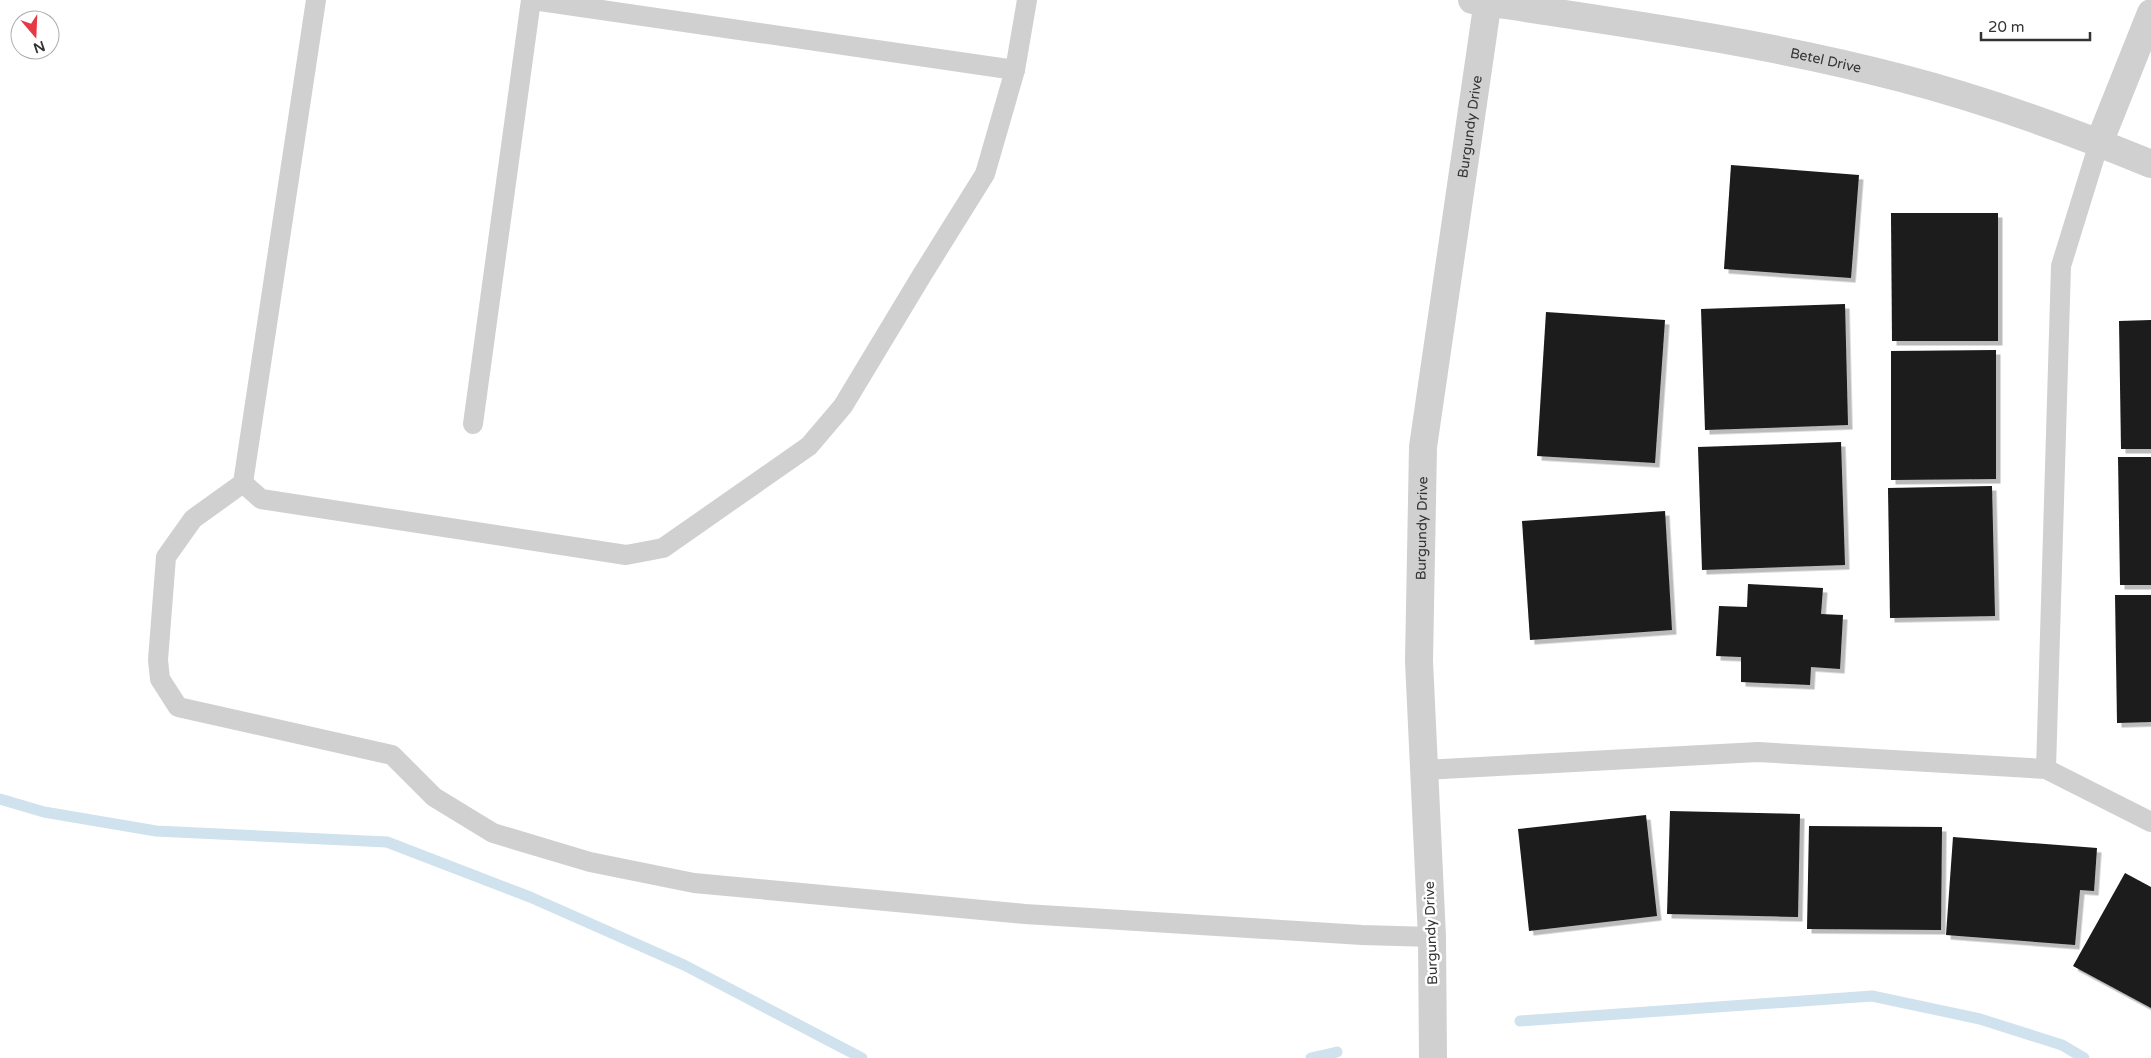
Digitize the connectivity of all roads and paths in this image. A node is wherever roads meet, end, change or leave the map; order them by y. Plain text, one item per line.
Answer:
1 (316, 0) edge
2 (532, 0) edge
3 (1027, 0) edge
4 (1483, 1) edge
5 (2151, 13) edge
6 (1015, 70) junction
7 (2099, 142) junction
8 (2151, 164) edge
9 (473, 424) dead end
10 (243, 483) junction
11 (2046, 769) junction
12 (1424, 770) junction
13 (2151, 822) edge
14 (1432, 937) junction
15 (1433, 1058) edge

1 - 10 lane
2 - 6 lane
2 - 9 lane
3 - 6 lane
4 - 7 street, Betel Drive
4 - 12 street, Burgundy Drive
5 - 7 street
6 - 10 lane
7 - 8 street, Betel Drive
7 - 11 lane
10 - 14 lane
11 - 12 lane
11 - 13 lane
12 - 14 street, Burgundy Drive
14 - 15 street, Burgundy Drive

